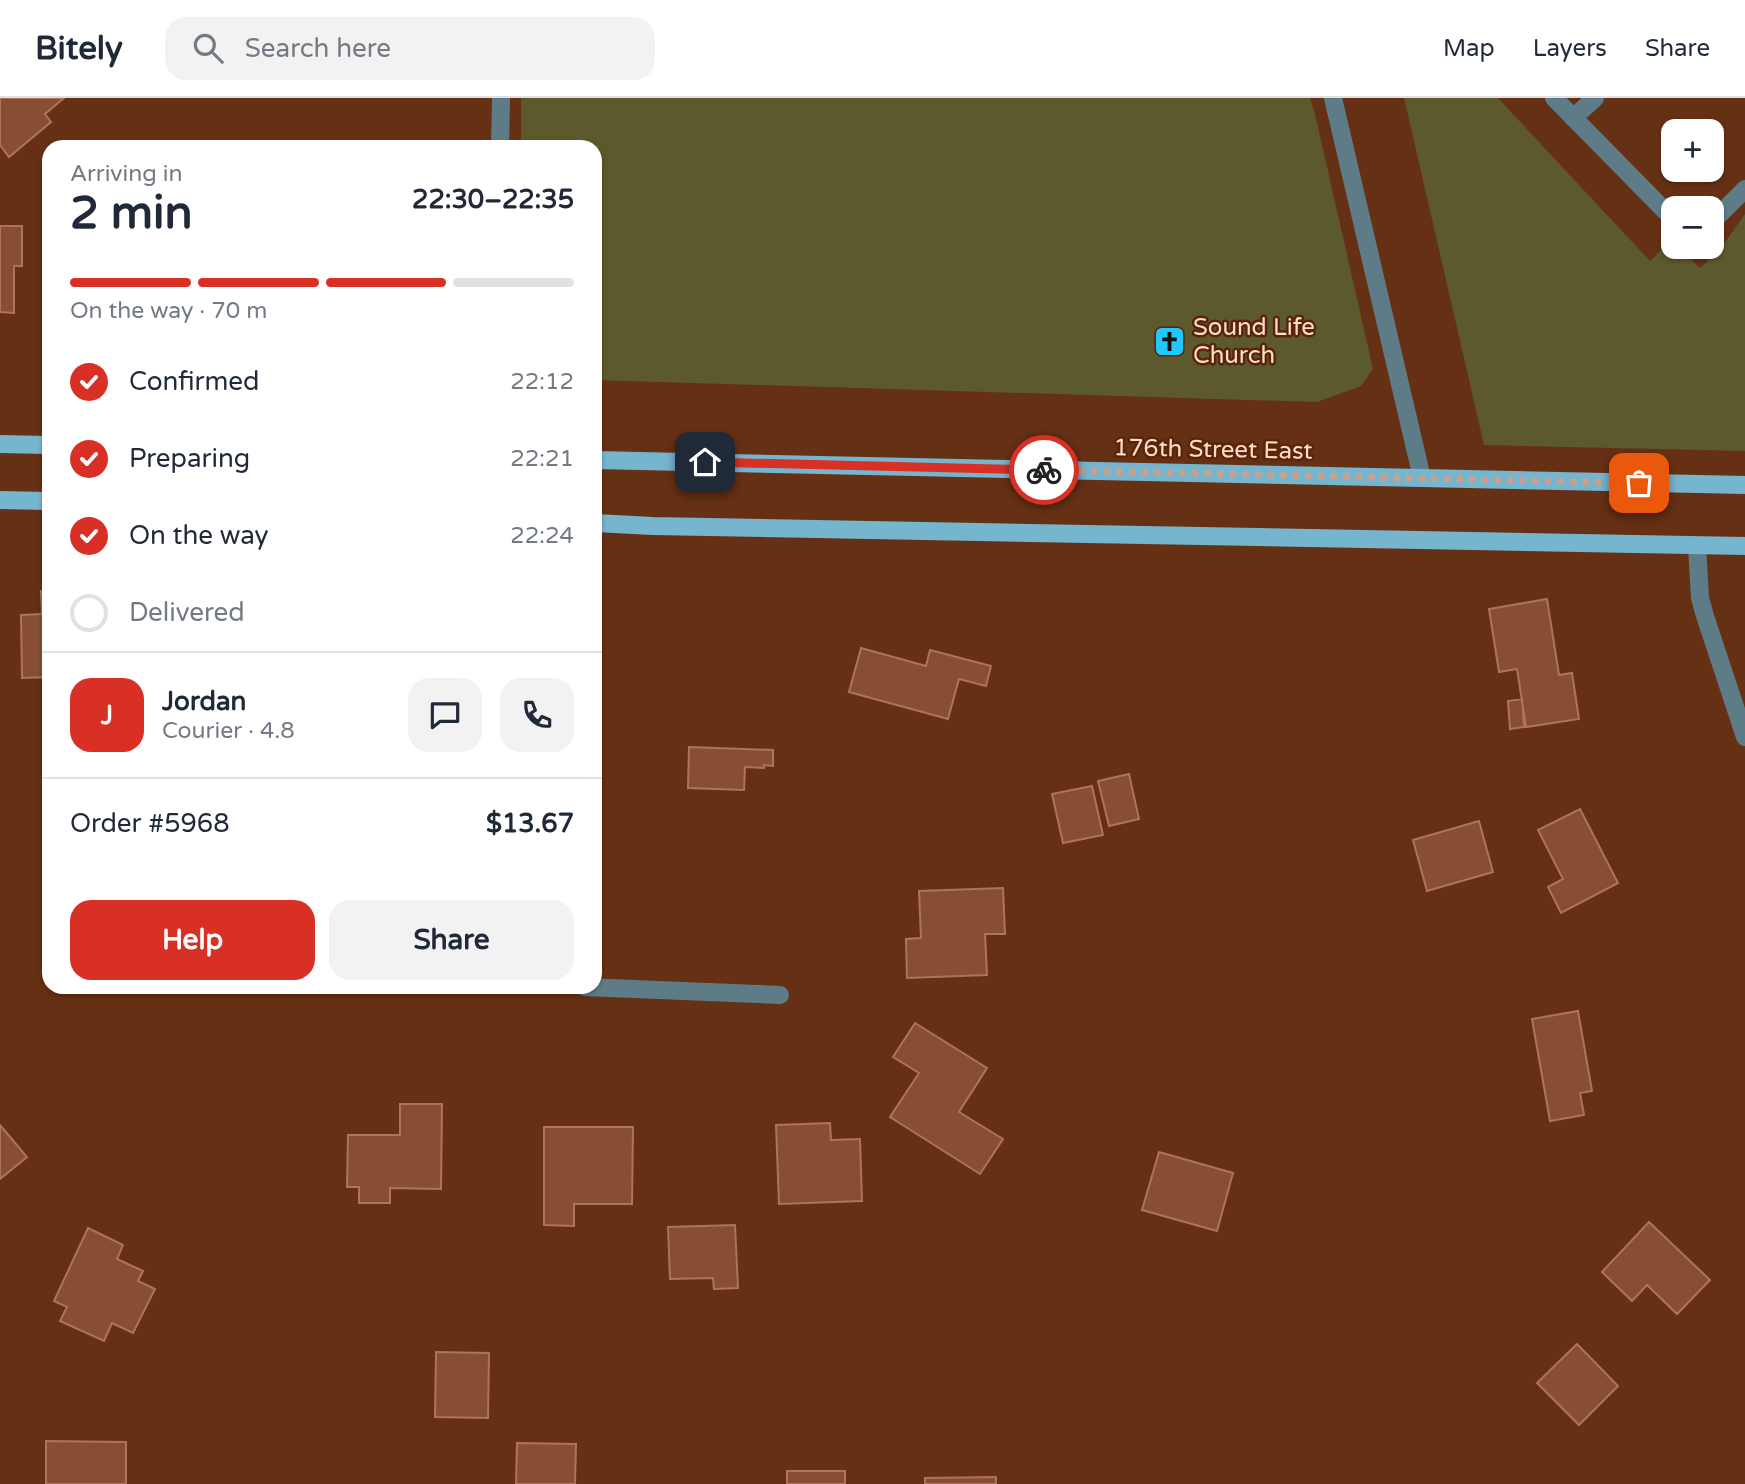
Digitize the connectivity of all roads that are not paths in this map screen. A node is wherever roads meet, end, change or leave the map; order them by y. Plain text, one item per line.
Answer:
1 (500, 98) edge
2 (1333, 98) edge
3 (1554, 98) edge
4 (1595, 98) edge
5 (1573, 118) junction
6 (500, 140) edge
7 (1745, 189) edge
8 (1661, 207) edge
9 (1724, 210) edge
10 (0, 444) edge
11 (42, 445) edge
12 (602, 460) edge
13 (1422, 478) junction
14 (1745, 485) edge
15 (0, 500) edge
16 (42, 501) edge
17 (602, 523) edge
18 (1698, 546) junction
19 (1745, 546) edge
20 (1745, 737) edge
21 (602, 988) edge
22 (780, 995) dead end

1 - 6 street
2 - 13 street
3 - 5 street
4 - 5 street
5 - 8 street
7 - 9 street
10 - 11 main road
12 - 13 main road, 176th Street East
13 - 14 main road, 176th Street East
15 - 16 main road
17 - 18 main road
18 - 19 main road
18 - 20 street
21 - 22 street

